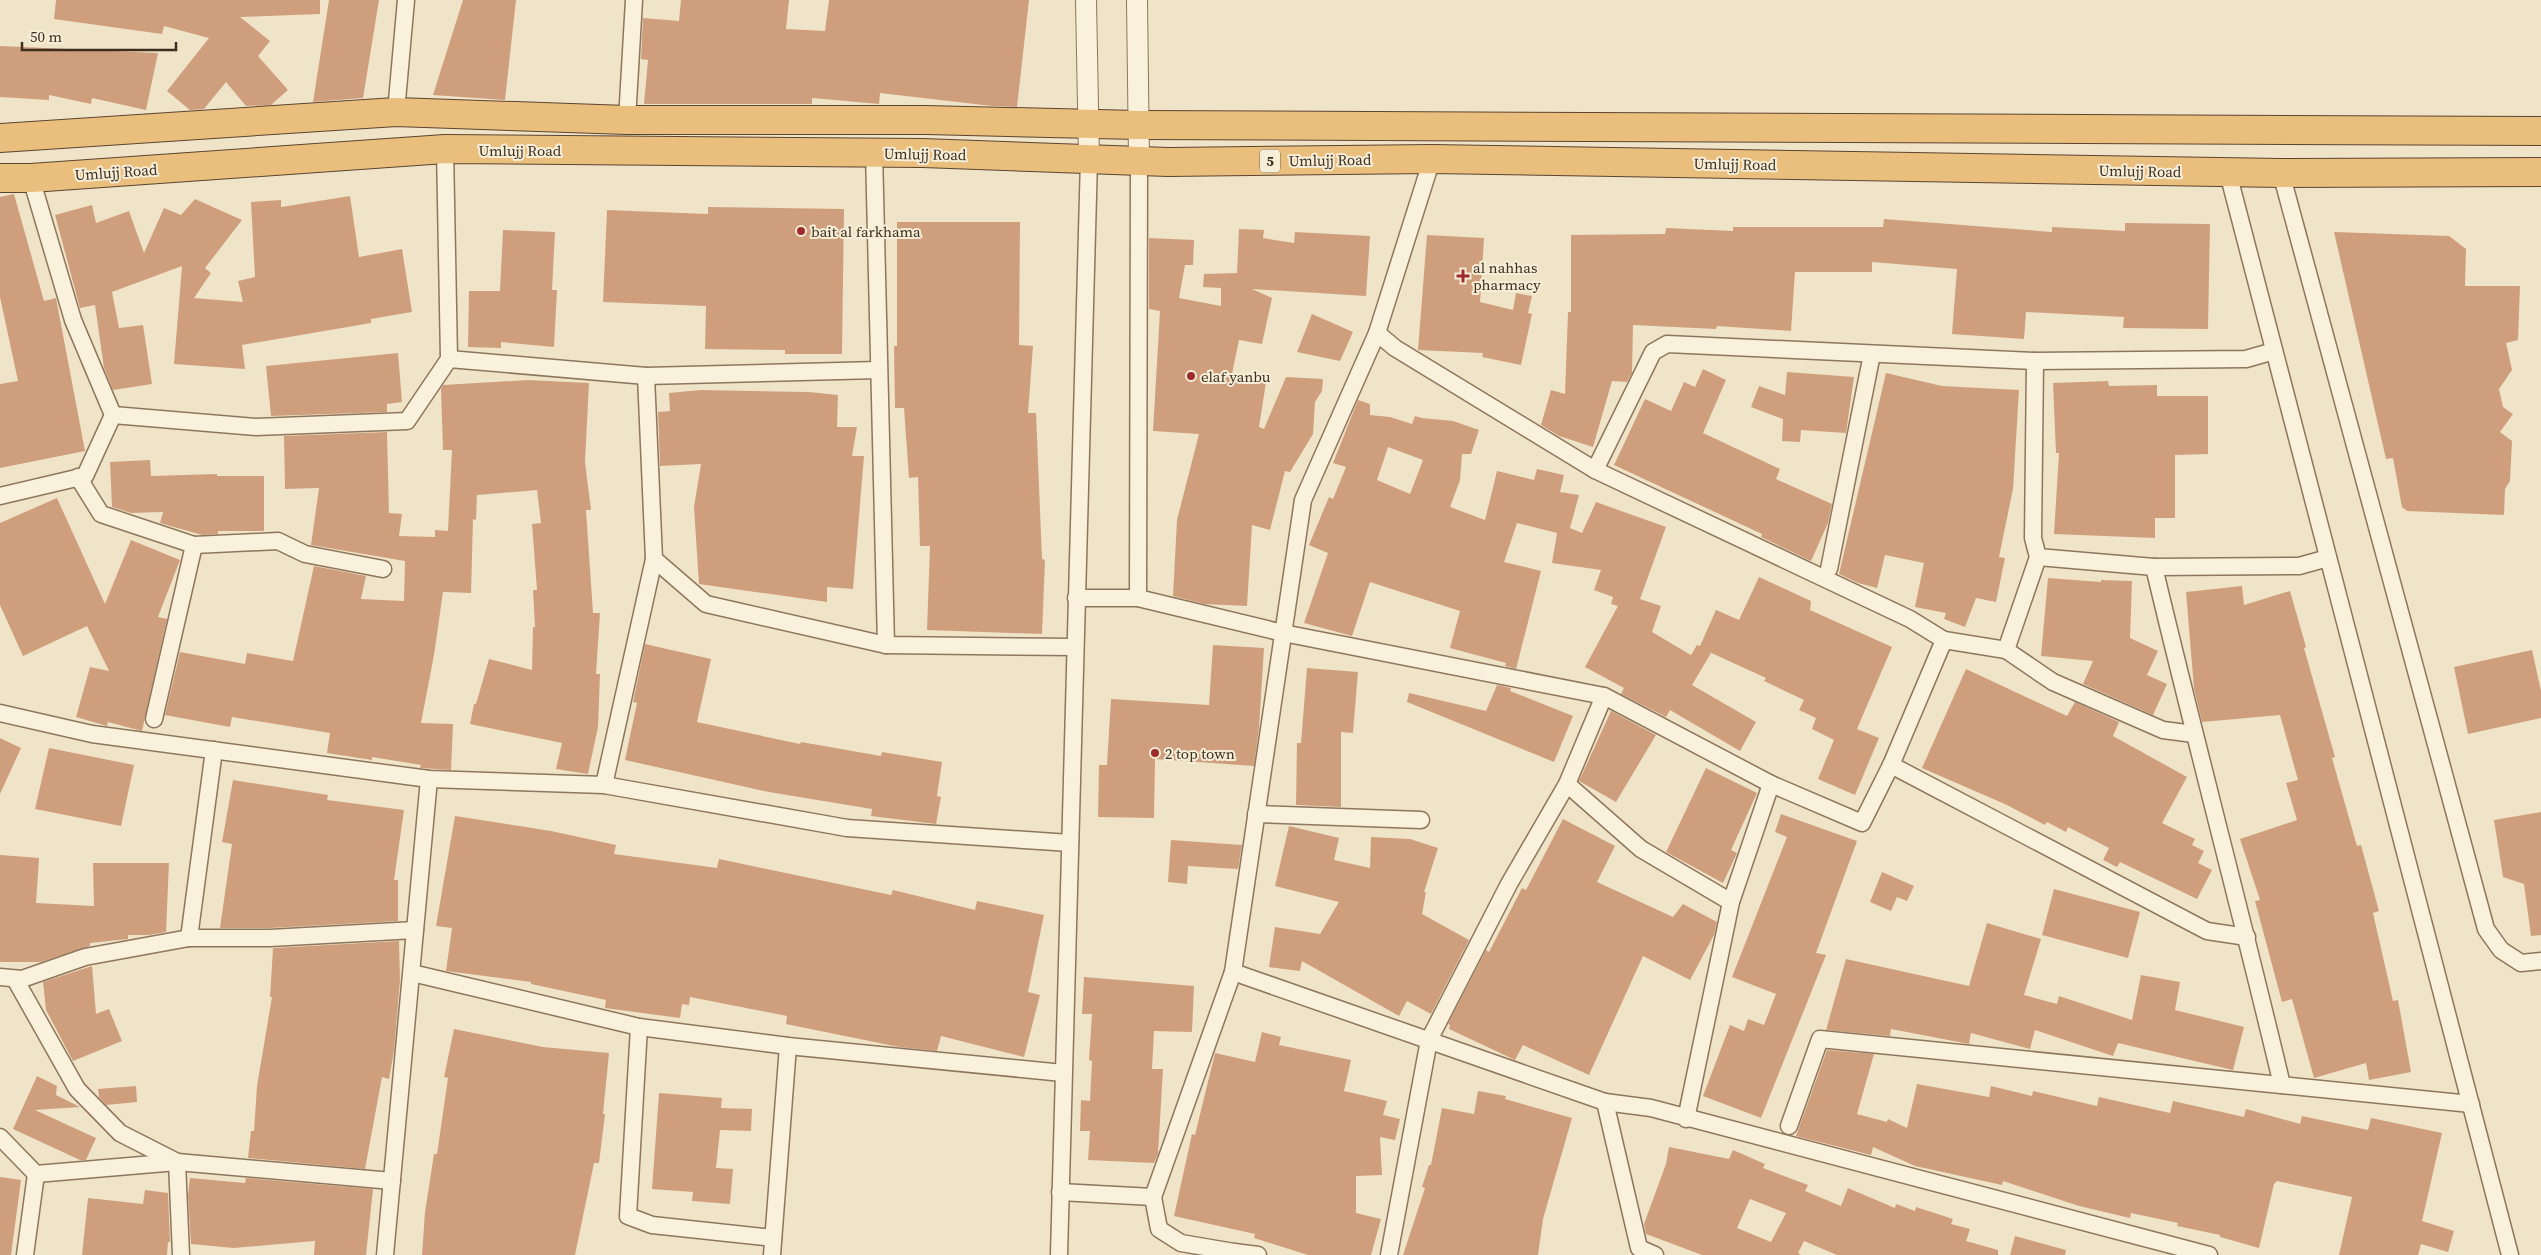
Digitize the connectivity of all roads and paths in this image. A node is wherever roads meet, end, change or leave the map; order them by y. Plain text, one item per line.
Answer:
1 (406, 0) edge
2 (634, 0) edge
3 (1086, 0) edge
4 (1137, 0) edge
5 (396, 112) junction
6 (627, 120) junction
7 (1089, 124) junction
8 (1138, 125) junction
9 (2541, 131) edge
10 (0, 138) edge
11 (445, 149) junction
12 (874, 152) junction
13 (1432, 159) junction
14 (1089, 160) junction
15 (1139, 161) junction
16 (2541, 172) edge
17 (2228, 173) junction
18 (2281, 173) junction
19 (0, 178) edge
20 (31, 178) junction
21 (1377, 333) junction
22 (2274, 351) junction
23 (1872, 354) junction
24 (450, 358) junction
25 (2035, 361) junction
26 (878, 370) junction
27 (646, 376) junction
28 (113, 415) junction
29 (1595, 470) junction
30 (78, 477) junction
31 (0, 496) edge
32 (194, 544) junction
33 (2038, 557) junction
34 (2328, 558) junction
35 (654, 560) junction
36 (2154, 567) junction
37 (383, 569) dead end
38 (1829, 569) dead end
39 (1076, 598) junction
40 (1138, 598) junction
41 (1283, 633) junction
42 (1944, 640) junction
43 (886, 645) junction
44 (1075, 647) junction
45 (2006, 650) junction
46 (1604, 696) junction
47 (0, 712) edge
48 (154, 719) dead end
49 (2194, 734) junction
50 (214, 750) junction
51 (1891, 765) junction
52 (429, 779) junction
53 (1567, 784) junction
54 (1771, 784) junction
55 (604, 785) junction
56 (1256, 814) junction
57 (1421, 820) dead end
58 (1070, 843) junction
59 (1731, 902) junction
60 (415, 930) junction
61 (2247, 937) junction
62 (189, 938) junction
63 (2541, 961) edge
64 (1232, 972) junction
65 (412, 973) junction
66 (8, 978) edge
67 (639, 1026) junction
68 (1430, 1040) junction
69 (788, 1046) junction
70 (1063, 1073) junction
71 (2282, 1085) junction
72 (1605, 1102) junction
73 (2471, 1104) junction
74 (1686, 1119) junction
75 (1789, 1126) dead end
76 (0, 1138) edge
77 (177, 1162) junction
78 (36, 1174) junction
79 (392, 1181) junction
80 (1060, 1192) junction
81 (1153, 1197) junction
82 (773, 1238) junction
83 (1639, 1252) edge
84 (1235, 1254) edge
85 (25, 1255) edge
86 (181, 1255) edge
87 (385, 1255) edge
88 (772, 1255) edge
89 (1059, 1255) edge
90 (1258, 1255) edge
91 (1389, 1255) edge
92 (1655, 1255) edge
93 (2209, 1255) edge
94 (2510, 1255) edge

1 - 5 street
2 - 6 street
3 - 7 street
4 - 8 street
5 - 6 highway
5 - 10 highway
6 - 7 highway
7 - 8 highway
7 - 14 street
8 - 9 highway
8 - 15 street
11 - 12 highway, Umlujj Road / 5
11 - 20 highway, Umlujj Road / 5
11 - 24 street
12 - 14 highway, Umlujj Road / 5
12 - 26 street
13 - 15 highway, Umlujj Road / 5
13 - 17 highway, Umlujj Road / 5
13 - 21 street
14 - 15 highway, Umlujj Road / 5
14 - 39 street
15 - 40 street
16 - 18 highway, Umlujj Road / 5
17 - 18 highway, Umlujj Road / 5
17 - 22 street
18 - 63 street
19 - 20 highway, Umlujj Road / 5
20 - 28 street
21 - 29 street
21 - 41 street
22 - 25 street
22 - 34 street
23 - 25 street
23 - 29 street
23 - 38 street
24 - 27 street
24 - 28 street
25 - 33 street
26 - 27 street
26 - 43 street
27 - 35 street
28 - 30 street
29 - 42 street
30 - 31 street
30 - 32 street
32 - 37 street
32 - 48 street
33 - 36 street
33 - 45 street
34 - 36 street
34 - 73 street
35 - 43 street
35 - 55 street
36 - 49 street
39 - 40 street
39 - 44 street
40 - 41 street
41 - 46 street
41 - 56 street
42 - 45 street
42 - 51 street
43 - 44 street
44 - 58 street
45 - 49 street
46 - 53 street
46 - 54 street
47 - 50 street
49 - 61 street
50 - 52 street
50 - 62 street
51 - 54 street
51 - 61 street
52 - 55 street
52 - 60 street
53 - 59 street
53 - 68 street
54 - 59 street
55 - 58 street
56 - 57 street
56 - 64 street
58 - 70 street
59 - 74 street
60 - 62 street
60 - 65 street
61 - 71 street
62 - 66 street
64 - 68 street
64 - 81 street
65 - 67 street
65 - 79 street
66 - 77 street
67 - 69 street
67 - 82 street
68 - 72 street
68 - 91 street
69 - 70 street
69 - 82 street
70 - 80 street
71 - 73 street
71 - 75 street
72 - 74 street
72 - 83 street
73 - 94 street
74 - 93 street
76 - 78 street
77 - 78 street
77 - 79 street
77 - 86 street
78 - 85 street
79 - 87 street
80 - 81 street
80 - 89 street
81 - 84 street
82 - 88 street
83 - 92 street
84 - 90 street

